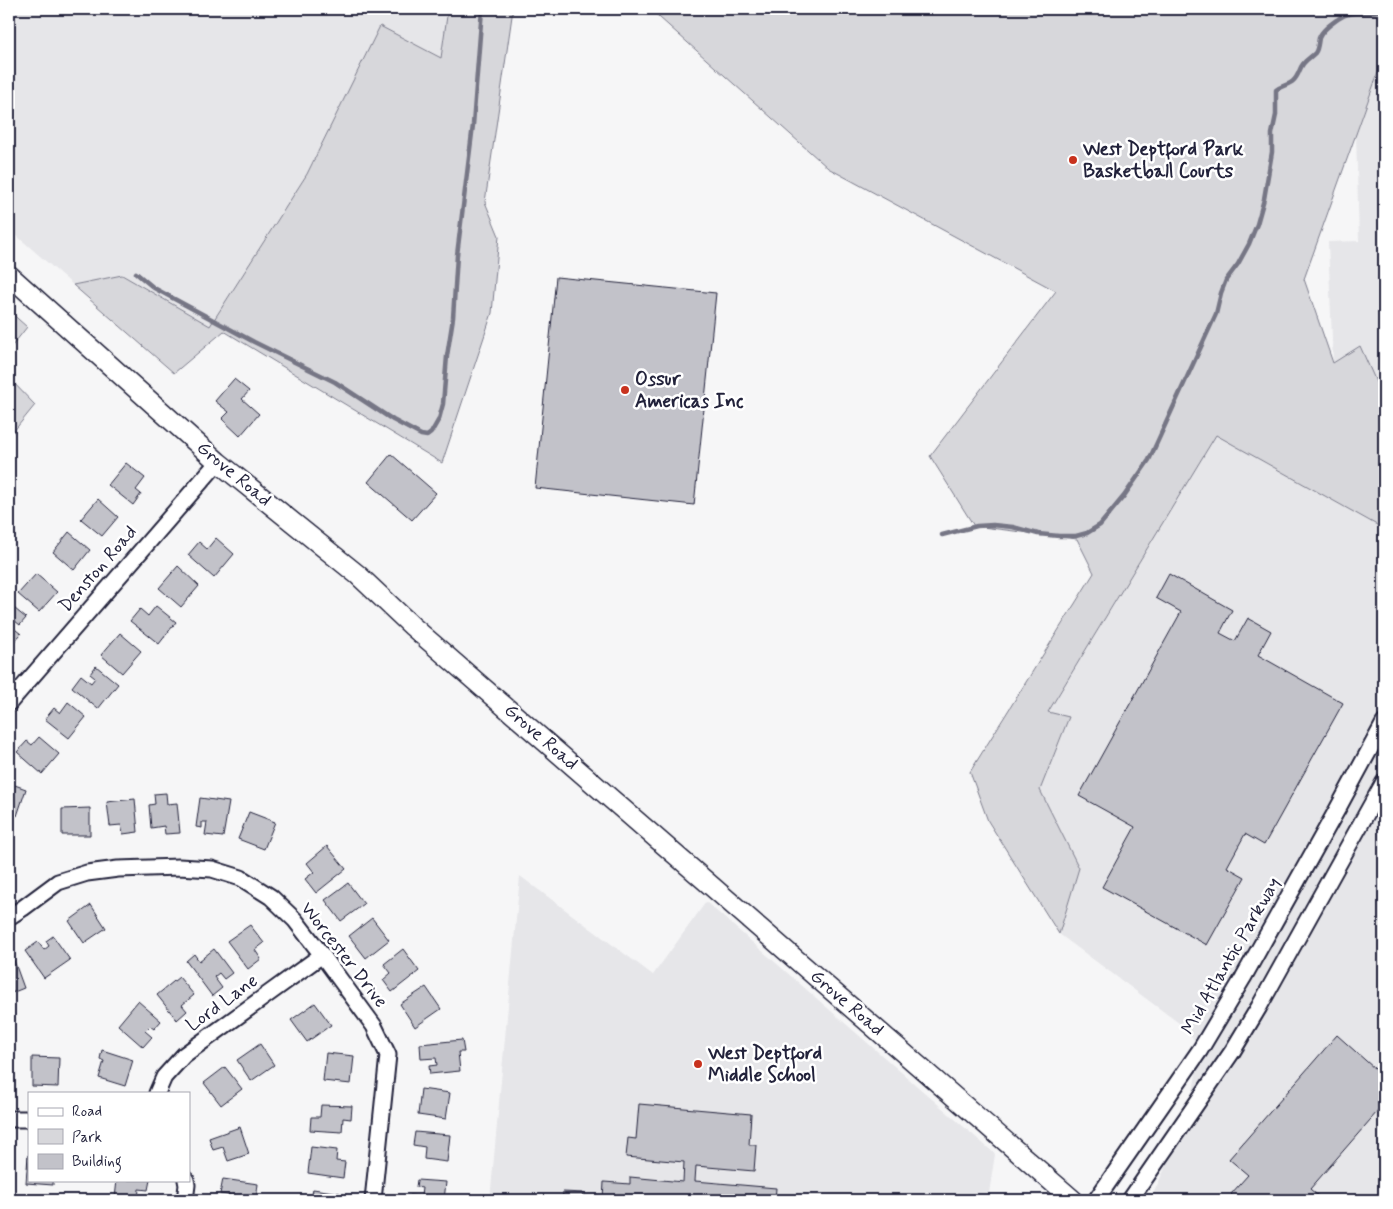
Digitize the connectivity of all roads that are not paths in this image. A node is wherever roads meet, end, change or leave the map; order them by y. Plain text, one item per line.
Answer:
1 (9, 275) edge
2 (218, 462) junction
3 (9, 703) edge
4 (1384, 723) edge
5 (1384, 782) edge
6 (9, 917) edge
7 (322, 955) junction
8 (157, 1092) edge
9 (9, 1119) edge
10 (28, 1119) edge
11 (187, 1182) edge
12 (185, 1200) edge
13 (373, 1200) edge
14 (1073, 1200) edge
15 (1096, 1200) edge
16 (1130, 1200) edge

1 - 2 main road, Grove Road
2 - 3 street, Denston Road
2 - 14 main road, Grove Road
4 - 15 street, Mid Atlantic Parkway
5 - 16 street
6 - 7 street, Worcester Drive
7 - 8 street, Lord Lane
7 - 13 street, Worcester Drive
9 - 10 street
11 - 12 street

